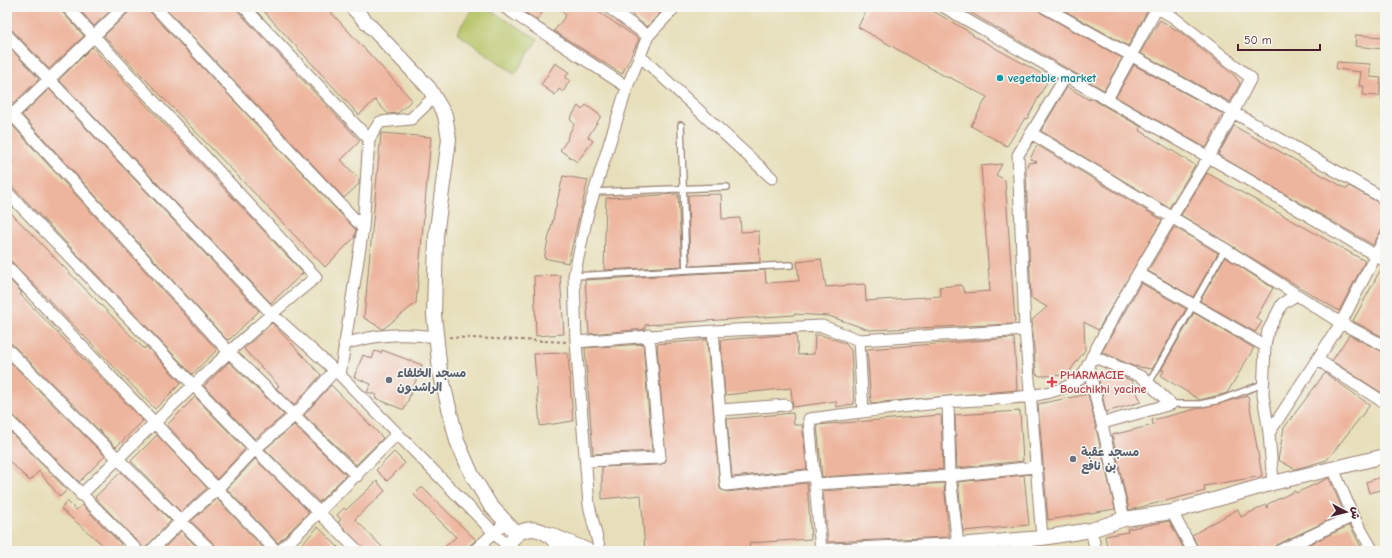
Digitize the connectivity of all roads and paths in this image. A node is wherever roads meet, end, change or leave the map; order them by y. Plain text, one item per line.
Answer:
1 (67, 7) edge
2 (124, 7) edge
3 (155, 7) edge
4 (244, 7) edge
5 (352, 7) edge
6 (504, 7) edge
7 (608, 7) edge
8 (675, 7) edge
9 (944, 7) edge
10 (1044, 7) edge
11 (1156, 7) edge
12 (622, 11) edge
13 (7, 35) edge
14 (93, 36) junction
15 (648, 36) junction
16 (1130, 55) junction
17 (640, 56) junction
18 (1066, 76) junction
19 (49, 80) junction
20 (627, 87) junction
21 (1385, 89) edge
22 (434, 97) junction
23 (1107, 99) junction
24 (1385, 99) edge
25 (1233, 112) junction
26 (9, 114) edge
27 (680, 125) dead end
28 (1031, 133) junction
29 (369, 139) junction
30 (1209, 157) junction
31 (772, 178) dead end
32 (727, 187) dead end
33 (683, 189) junction
34 (7, 192) edge
35 (594, 192) junction
36 (1385, 199) edge
37 (1170, 217) junction
38 (363, 228) junction
39 (1385, 237) edge
40 (1225, 249) junction
41 (1380, 259) edge
42 (791, 265) dead end
43 (7, 267) edge
44 (686, 270) junction
45 (1138, 273) junction
46 (574, 276) junction
47 (1296, 295) junction
48 (1193, 305) junction
49 (271, 313) junction
50 (1341, 323) junction
51 (1025, 330) junction
52 (713, 331) junction
53 (649, 335) junction
54 (436, 337) junction
55 (859, 340) junction
56 (576, 342) junction
57 (344, 344) junction
58 (1264, 346) junction
59 (1385, 346) edge
60 (7, 349) edge
61 (230, 352) junction
62 (1090, 360) junction
63 (1318, 360) junction
64 (337, 372) junction
65 (1148, 383) junction
66 (1263, 384) junction
67 (194, 386) junction
68 (1030, 397) junction
69 (948, 402) junction
70 (1385, 403) edge
71 (1171, 404) junction
72 (786, 406) dead end
73 (721, 410) junction
74 (863, 412) junction
75 (294, 416) junction
76 (7, 419) edge
77 (1103, 423) junction
78 (154, 424) junction
79 (1269, 433) junction
80 (397, 434) junction
81 (255, 449) junction
82 (1385, 456) edge
83 (118, 459) junction
84 (586, 461) junction
85 (1035, 467) junction
86 (1333, 468) junction
87 (357, 476) junction
88 (950, 476) junction
89 (815, 479) junction
90 (1273, 483) junction
91 (217, 489) junction
92 (81, 495) junction
93 (319, 512) junction
94 (1172, 512) junction
95 (1353, 516) junction
96 (1124, 519) junction
97 (181, 520) junction
98 (506, 522) junction
99 (1091, 530) junction
100 (494, 533) junction
101 (517, 534) junction
102 (548, 534) junction
103 (1042, 538) junction
104 (958, 545) junction
105 (508, 549) edge
106 (863, 550) edge
107 (138, 551) edge
108 (151, 551) edge
109 (210, 551) edge
110 (276, 551) edge
111 (280, 551) edge
112 (358, 551) edge
113 (474, 551) edge
114 (559, 551) edge
115 (589, 551) edge
116 (600, 551) edge
117 (821, 551) edge
118 (1096, 551) edge
119 (1193, 551) edge
120 (1281, 551) edge
121 (1373, 551) edge

1 - 14 street
2 - 14 street
3 - 38 street
4 - 29 street
5 - 22 street
6 - 20 street
7 - 12 street
8 - 15 street
9 - 18 street
10 - 16 street
11 - 16 street
11 - 25 street
12 - 15 street
13 - 19 street
14 - 19 street
14 - 49 street
15 - 17 street
16 - 23 street
16 - 25 street
17 - 20 street
17 - 31 street
18 - 23 street
18 - 28 street
19 - 26 street
19 - 49 street
20 - 35 street
21 - 24 lane
22 - 29 street
22 - 54 street
23 - 30 street
25 - 30 street
25 - 36 street
26 - 61 street
27 - 33 lane
28 - 37 street
28 - 51 street
29 - 38 street
30 - 37 street
30 - 41 street
32 - 33 lane
33 - 35 lane
33 - 44 lane
34 - 67 street
35 - 46 street
37 - 40 street
37 - 45 street
38 - 57 street
39 - 41 street
40 - 47 street
40 - 48 lane
41 - 50 street
42 - 44 lane
43 - 78 street
44 - 46 lane
45 - 48 street
45 - 62 street
46 - 56 street
47 - 50 street
47 - 58 street
48 - 58 street
48 - 65 lane
49 - 61 street
49 - 64 street
50 - 59 street
50 - 63 street
51 - 55 street
51 - 68 street
52 - 53 street
52 - 55 street
52 - 73 street
53 - 56 street
53 - 84 street
54 - 56 path
54 - 57 street
54 - 98 street
55 - 74 street
56 - 84 street
57 - 64 street
58 - 66 street
60 - 83 street
61 - 67 street
61 - 75 street
62 - 65 street
62 - 68 street
62 - 77 street
63 - 70 street
63 - 79 street
64 - 75 street
64 - 80 street
65 - 71 street
66 - 71 lane
66 - 79 street
67 - 78 street
67 - 81 street
68 - 69 street
68 - 85 street
69 - 74 street
69 - 88 street
71 - 77 street
72 - 73 street
73 - 89 street
74 - 89 street
75 - 81 street
75 - 87 street
76 - 92 street
77 - 96 street
78 - 83 street
78 - 91 street
79 - 90 street
80 - 87 street
80 - 100 street
81 - 91 street
81 - 93 street
82 - 86 street
83 - 92 street
83 - 97 street
84 - 116 street
85 - 88 street
85 - 103 street
86 - 90 street
86 - 95 street
87 - 93 street
88 - 89 street
88 - 104 street
89 - 117 street
90 - 94 street
91 - 97 street
91 - 110 street
92 - 107 street
93 - 111 street
93 - 112 street
94 - 96 street
94 - 119 street
95 - 120 street
95 - 121 street
96 - 99 street
97 - 108 street
97 - 109 street
98 - 100 street
98 - 101 street
99 - 103 street
99 - 118 street
100 - 105 street
100 - 113 street
101 - 102 street
101 - 105 street
102 - 114 street
102 - 115 street
103 - 104 street
104 - 106 street
106 - 117 street

